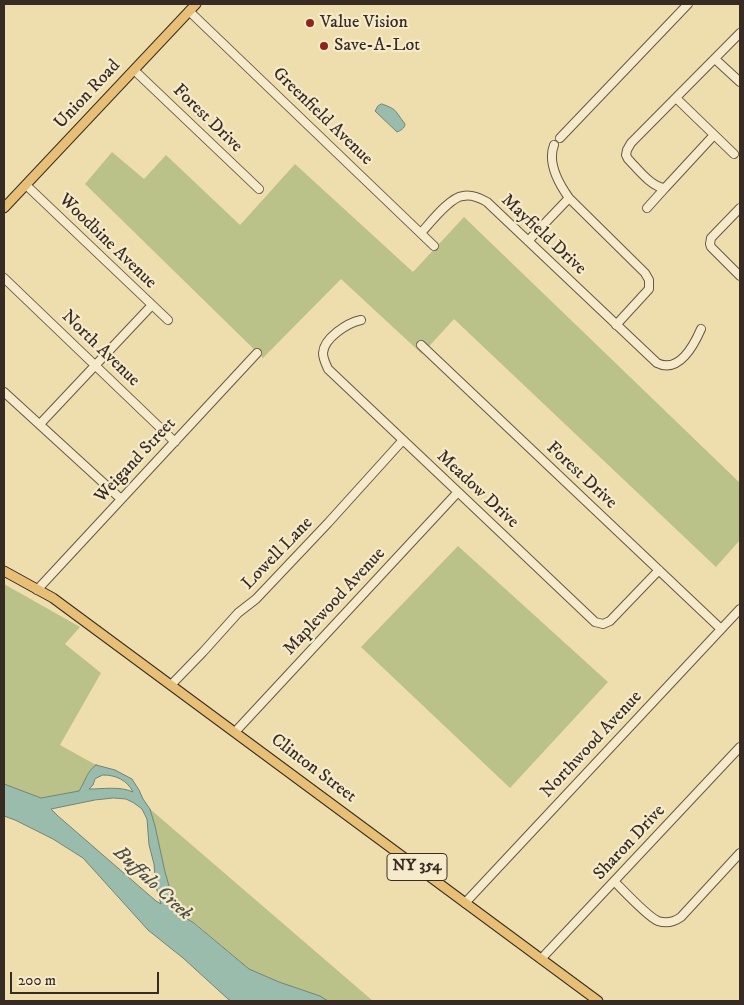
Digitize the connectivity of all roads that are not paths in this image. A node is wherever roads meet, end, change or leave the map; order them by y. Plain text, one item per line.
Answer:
1 (196, 4) edge
2 (688, 4) edge
3 (189, 11) junction
4 (740, 32) edge
5 (715, 59) junction
6 (134, 70) junction
7 (740, 82) edge
8 (676, 98) junction
9 (714, 135) junction
10 (560, 138) dead end
11 (554, 146) dead end
12 (734, 154) dead end
13 (26, 185) junction
14 (665, 188) junction
15 (259, 189) dead end
16 (568, 198) junction
17 (4, 208) edge
18 (647, 208) dead end
19 (740, 208) edge
20 (421, 233) junction
21 (528, 241) junction
22 (434, 246) dead end
23 (740, 276) edge
24 (4, 278) edge
25 (152, 305) junction
26 (168, 320) dead end
27 (361, 320) dead end
28 (616, 325) junction
29 (700, 329) dead end
30 (421, 345) dead end
31 (257, 353) dead end
32 (95, 366) junction
33 (4, 392) edge
34 (40, 424) junction
35 (403, 440) junction
36 (175, 442) junction
37 (458, 492) junction
38 (121, 499) junction
39 (659, 570) junction
40 (4, 571) edge
41 (37, 590) junction
42 (740, 609) edge
43 (721, 629) junction
44 (171, 684) junction
45 (235, 732) junction
46 (740, 747) edge
47 (740, 853) edge
48 (614, 881) junction
49 (465, 903) junction
50 (541, 959) junction
51 (598, 1001) edge

1 - 3 main road, Union Road
2 - 10 street
3 - 6 main road, Union Road
3 - 20 street, Greenfield Avenue
4 - 5 street
5 - 7 street
5 - 8 street
6 - 13 main road, Union Road
6 - 15 street, Forest Drive
8 - 9 street
8 - 14 street
9 - 12 street
9 - 14 street
11 - 16 street
13 - 17 main road, Union Road
13 - 25 street, Woodbine Avenue
14 - 18 street
16 - 21 street
16 - 28 street
19 - 23 street
20 - 21 street, Mayfield Drive
20 - 22 street, Greenfield Avenue
21 - 28 street, Mayfield Drive
24 - 32 street, North Avenue
25 - 26 street, Woodbine Avenue
25 - 32 street
27 - 35 street, Meadow Drive
28 - 29 street, Mayfield Drive
30 - 39 street, Forest Drive
31 - 36 street, Weigand Street
32 - 34 street
32 - 36 street, North Avenue
33 - 34 street
34 - 38 street
35 - 37 street, Meadow Drive
35 - 44 street, Lowell Lane
36 - 38 street, Weigand Street
37 - 39 street, Meadow Drive
37 - 45 street, Maplewood Avenue
38 - 41 street, Weigand Street
39 - 43 street, Forest Drive
40 - 41 main road, Clinton Street / NY 354
41 - 44 main road, Clinton Street / NY 354
42 - 43 street, Northwood Avenue
43 - 49 street, Northwood Avenue
44 - 45 main road, Clinton Street / NY 354
45 - 49 main road, Clinton Street / NY 354
46 - 48 street, Sharon Drive
47 - 48 street
48 - 50 street, Sharon Drive
49 - 50 main road, Clinton Street / NY 354
50 - 51 main road, Clinton Street / NY 354

